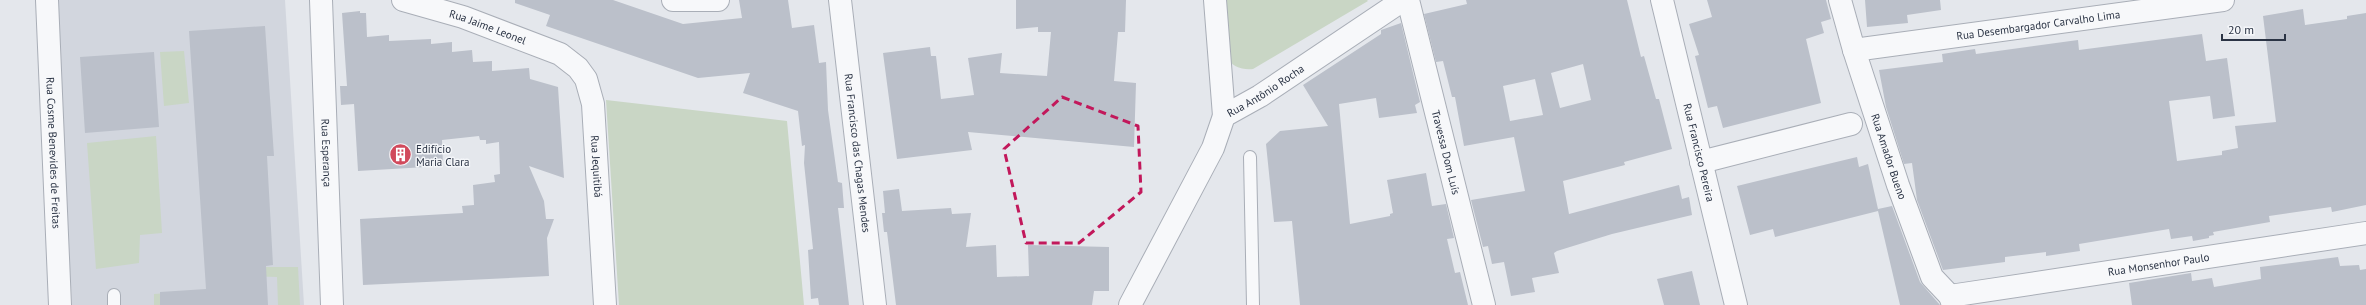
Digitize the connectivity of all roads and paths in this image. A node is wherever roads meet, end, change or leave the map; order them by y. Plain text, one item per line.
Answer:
1 (47, 0) edge
2 (321, 0) edge
3 (404, 0) edge
4 (673, 0) edge
5 (718, 0) edge
6 (840, 0) edge
7 (1215, 0) edge
8 (1403, 0) edge
9 (1408, 0) edge
10 (1662, 0) edge
11 (1840, 0) edge
12 (2223, 0) edge
13 (462, 8) edge
14 (548, 49) joint
15 (1854, 50) junction
16 (1224, 116) junction
17 (1852, 124) dead end
18 (1250, 158) dead end
19 (1701, 162) junction
20 (2366, 233) edge
21 (1952, 300) edge
22 (1134, 302) edge
23 (60, 305) edge
24 (332, 305) edge
25 (605, 305) edge
26 (875, 305) edge
27 (1253, 305) edge
28 (1484, 305) edge
29 (1736, 305) edge

1 - 23 street, Rua Cosme Benevides de Freitas
2 - 24 street, Rua Esperança
3 - 13 street, Rua Jaime Leonel
4 - 5 street
6 - 26 street, Rua Francisco das Chagas Mendes
7 - 16 street
8 - 16 street, Rua Antônio Rocha
9 - 28 street, Travessa Dom Luís
10 - 19 street, Rua Francisco Pereira
11 - 15 street, Rua Amador Bueno
12 - 15 street, Rua Desembargador Carvalho Lima
13 - 14 street, Rua Jaime Leonel
14 - 25 street, Rua Jequitibá
15 - 21 street, Rua Amador Bueno
16 - 22 street, Rua Antônio Rocha
17 - 19 street
18 - 27 lane
19 - 29 street, Rua Francisco Pereira
20 - 21 street, Rua Monsenhor Paulo

